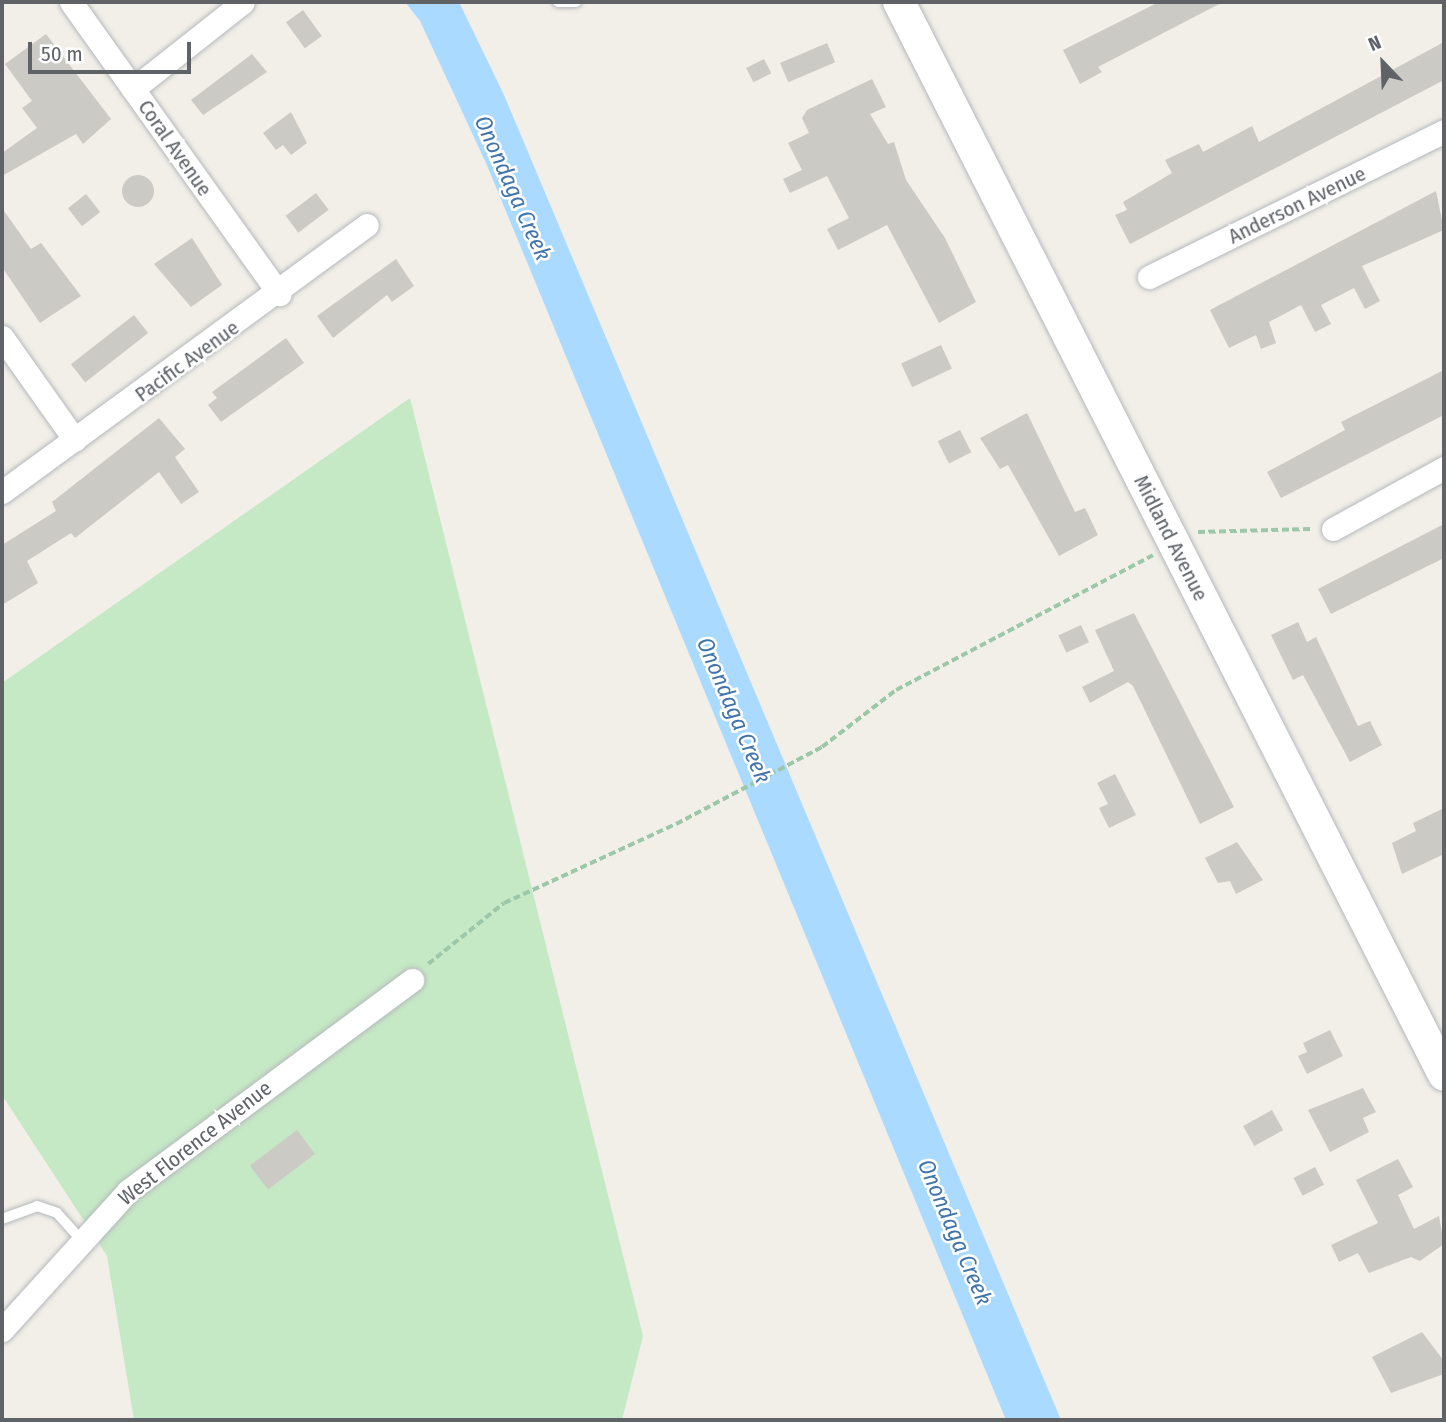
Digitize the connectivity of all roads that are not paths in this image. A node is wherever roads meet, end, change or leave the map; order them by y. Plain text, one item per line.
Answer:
1 (71, 2) edge
2 (243, 2) edge
3 (558, 2) edge
4 (576, 2) edge
5 (899, 2) edge
6 (133, 89) junction
7 (1444, 131) edge
8 (368, 225) dead end
9 (1149, 277) dead end
10 (279, 294) junction
11 (2, 337) edge
12 (75, 440) junction
13 (1444, 468) edge
14 (2, 492) edge
15 (1333, 529) road end
16 (412, 980) road end
17 (1444, 1074) edge
18 (2, 1219) edge
19 (83, 1242) junction
20 (2, 1330) edge

1 - 6 street, Coral Avenue
2 - 6 street
3 - 4 lane
5 - 17 street, Midland Avenue
6 - 10 street, Coral Avenue
7 - 9 street, Anderson Avenue
8 - 10 street, Pacific Avenue
10 - 12 street, Pacific Avenue
11 - 12 street
12 - 14 street, Pacific Avenue
13 - 15 street
16 - 19 street, West Florence Avenue
18 - 19 lane
19 - 20 street, West Florence Avenue

